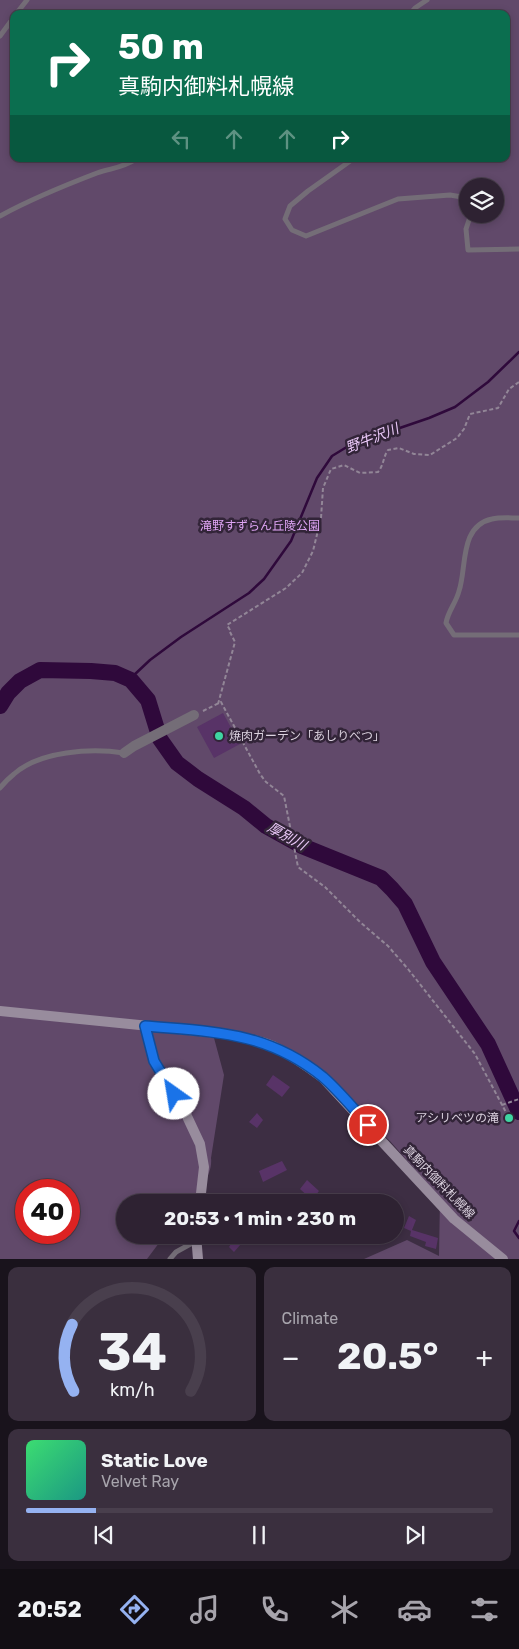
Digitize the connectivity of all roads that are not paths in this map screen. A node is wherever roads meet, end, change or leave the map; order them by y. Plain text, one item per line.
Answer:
1 (27, 0) edge
2 (427, 0) edge
3 (19, 10) edge
4 (413, 10) edge
5 (10, 22) edge
6 (0, 36) edge
7 (132, 162) edge
8 (348, 162) edge
9 (459, 196) edge
10 (0, 216) edge
11 (468, 223) edge
12 (519, 249) edge
13 (519, 518) edge
14 (519, 635) edge
15 (194, 715) road end
16 (124, 753) joint
17 (0, 788) edge
18 (0, 1012) edge
19 (145, 1026) junction
20 (201, 1194) edge
21 (187, 1244) edge
22 (197, 1244) edge
23 (170, 1259) edge
24 (198, 1259) edge
25 (503, 1259) edge

1 - 3 lane
2 - 4 lane
5 - 6 lane
7 - 10 lane
8 - 9 lane
11 - 12 lane
13 - 14 lane
15 - 16 street
16 - 17 lane
18 - 19 main road, 真駒内御料札幌線
19 - 20 main road
19 - 25 main road, 真駒内御料札幌線
21 - 23 lane
22 - 24 main road

